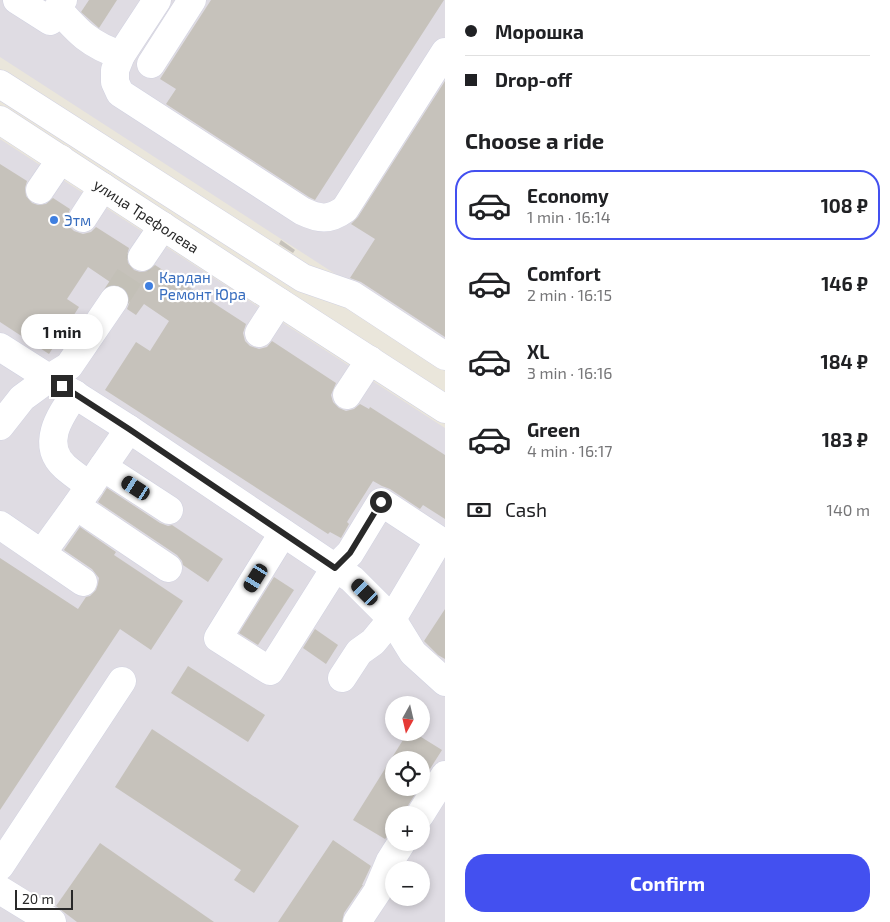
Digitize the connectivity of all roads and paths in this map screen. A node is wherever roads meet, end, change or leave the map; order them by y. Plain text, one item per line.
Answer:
1 (17, 0) edge
2 (157, 0) edge
3 (192, 0) edge
4 (61, 4) edge
5 (445, 52) edge
6 (121, 55) junction
7 (151, 64) dead end
8 (0, 84) edge
9 (0, 120) edge
10 (61, 159) junction
11 (103, 187) junction
12 (40, 190) dead end
13 (83, 218) dead end
14 (163, 226) junction
15 (142, 257) tunnel mouth
16 (323, 285) junction
17 (114, 300) tunnel mouth
18 (290, 309) junction
19 (259, 333) dead end
20 (0, 347) edge
21 (445, 356) edge
22 (370, 360) junction
23 (48, 379) junction
24 (75, 394) junction
25 (347, 395) dead end
26 (445, 409) edge
27 (0, 426) edge
28 (129, 429) junction
29 (90, 486) junction
30 (168, 510) dead end
31 (0, 525) edge
32 (284, 533) junction
33 (42, 553) junction
34 (168, 568) dead end
35 (335, 568) junction
36 (83, 582) dead end
37 (392, 619) junction
38 (342, 678) dead end
39 (122, 681) dead end
40 (445, 682) edge
41 (445, 775) edge
42 (426, 806) edge
43 (396, 851) edge
44 (0, 866) edge
45 (0, 890) edge
46 (52, 922) edge
47 (357, 922) edge

1 - 4 street
2 - 6 street
3 - 7 street
4 - 6 street
5 - 6 street
8 - 16 street
9 - 10 street, улица Трефолева
10 - 11 street, улица Трефолева
10 - 12 street
11 - 13 street
11 - 14 street, улица Трефолева
14 - 15 street
14 - 18 street, улица Трефолева
16 - 18 street
16 - 21 street
17 - 23 street
18 - 19 street
18 - 22 street, улица Трефолева
20 - 23 street
22 - 25 street
22 - 26 street, улица Трефолева
23 - 24 street
23 - 27 street
24 - 28 street
24 - 29 street
28 - 29 street
28 - 32 street
29 - 30 street
29 - 33 street
29 - 34 street
31 - 33 street
32 - 35 street
32 - 35 street
33 - 36 street
35 - 37 street
35 - 37 street
37 - 38 street
37 - 40 street
39 - 44 street
41 - 42 street
43 - 47 street
45 - 46 street

